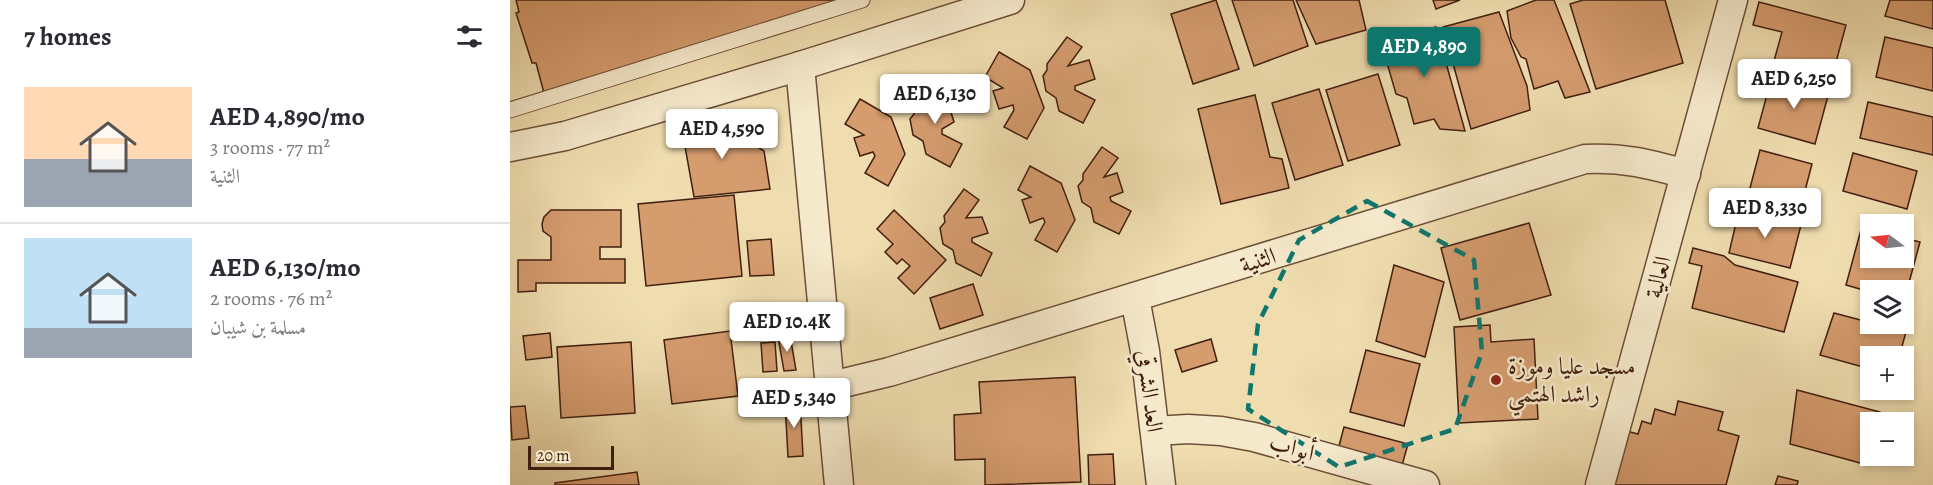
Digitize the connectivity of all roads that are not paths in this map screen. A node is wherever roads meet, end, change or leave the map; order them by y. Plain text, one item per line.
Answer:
1 (862, 0) edge
2 (1010, 0) edge
3 (1733, 0) edge
4 (800, 66) junction
5 (510, 110) edge
6 (510, 147) edge
7 (1686, 174) junction
8 (1135, 298) junction
9 (831, 386) junction
10 (1155, 431) junction
11 (839, 485) edge
12 (1161, 485) edge
13 (1425, 485) edge
14 (1600, 485) edge

1 - 5 lane
2 - 4 street
3 - 7 street, العالية
4 - 6 street
4 - 9 street
7 - 8 street, الثنية
7 - 14 street, العالية
8 - 9 street, الثنية
8 - 10 street, العد الشرقي
9 - 11 street
10 - 12 street, العد الشرقي
10 - 13 street, أبواب

